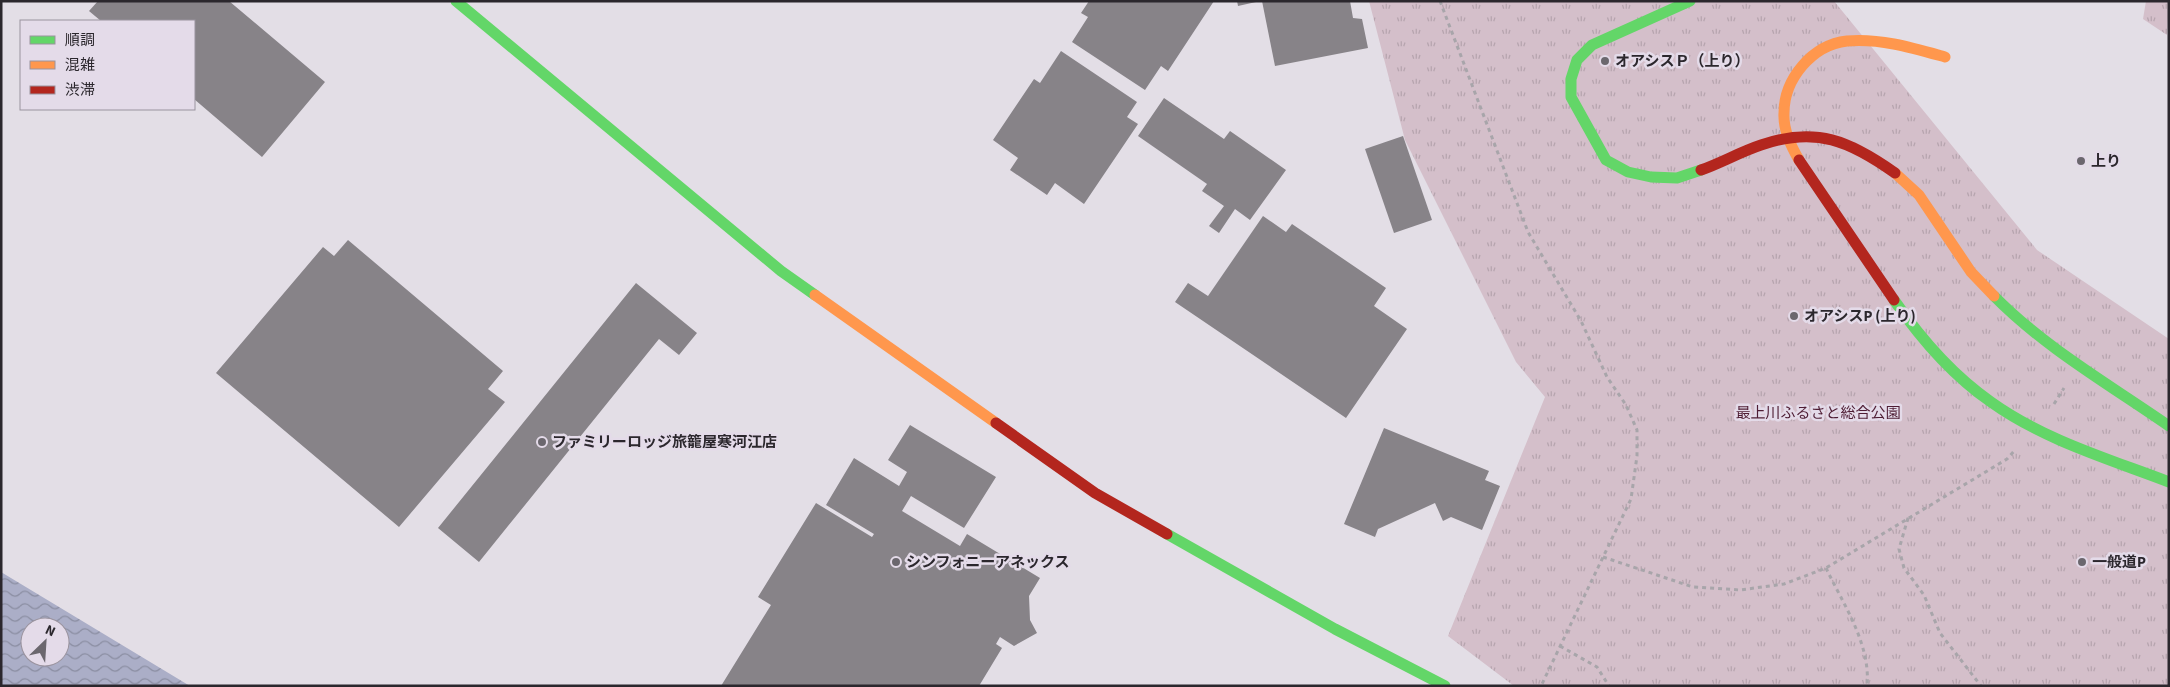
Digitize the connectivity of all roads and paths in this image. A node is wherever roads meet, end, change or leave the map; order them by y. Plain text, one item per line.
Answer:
1 (456, 1) edge
2 (1440, 1) edge
3 (1690, 1) edge
4 (1945, 57) dead end
5 (1788, 137) junction
6 (2079, 364) junction
7 (2169, 426) edge
8 (2034, 429) junction
9 (2169, 482) edge
10 (1908, 518) junction
11 (1603, 557) junction
12 (1826, 568) junction
13 (1560, 646) junction
14 (1445, 686) edge
15 (1541, 686) edge
16 (1609, 686) edge
17 (1867, 686) edge
18 (1981, 686) edge

1 - 14 main road
2 - 11 path
3 - 5 main road
4 - 5 main road
5 - 6 main road
5 - 8 main road
6 - 7 main road
6 - 8 path
8 - 9 main road
8 - 10 path
10 - 12 path
10 - 18 path
11 - 12 path
11 - 13 path
12 - 17 path
13 - 15 path
13 - 16 path

